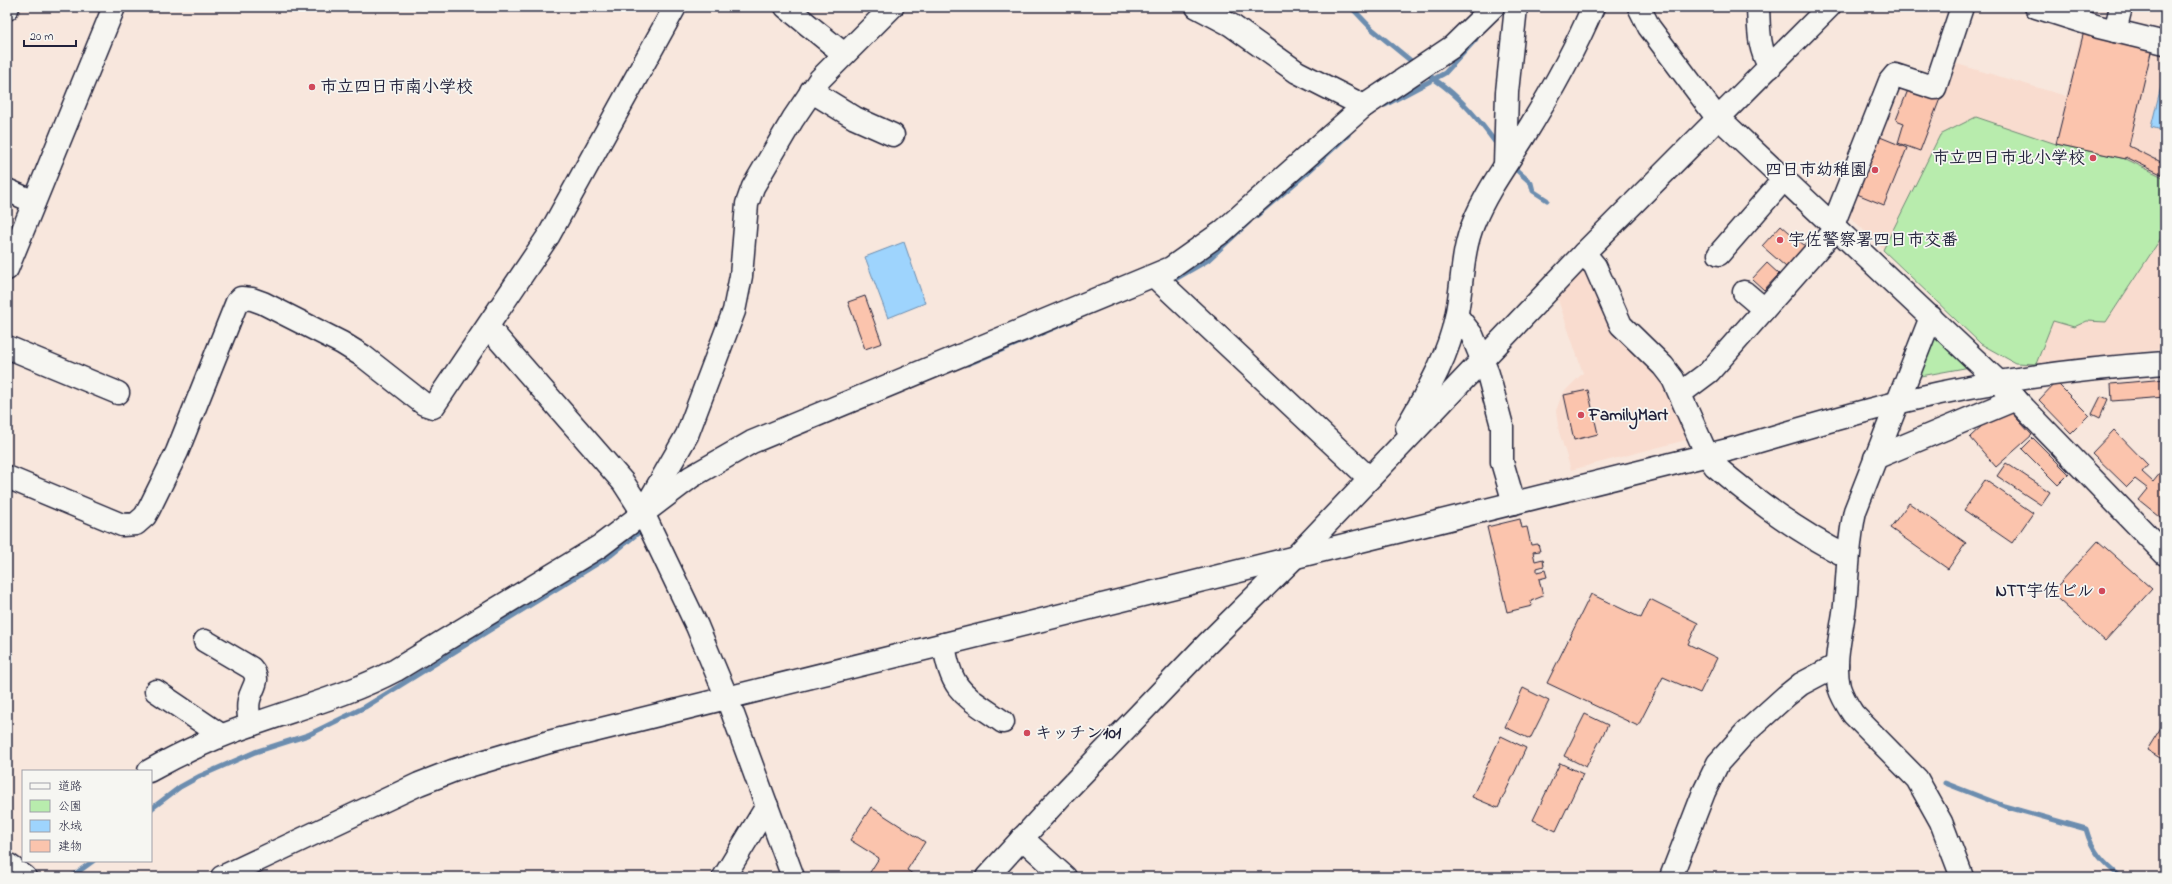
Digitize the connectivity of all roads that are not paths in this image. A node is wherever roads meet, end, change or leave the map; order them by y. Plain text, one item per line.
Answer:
1 (114, 7) edge
2 (675, 7) edge
3 (786, 7) edge
4 (892, 7) edge
5 (1197, 7) edge
6 (1493, 7) edge
7 (1516, 7) edge
8 (1593, 7) edge
9 (1639, 7) edge
10 (1758, 7) edge
11 (1829, 7) edge
12 (1962, 7) edge
13 (2036, 7) edge
14 (2121, 7) edge
15 (2115, 31) junction
16 (2165, 43) edge
17 (844, 54) junction
18 (1770, 67) junction
19 (811, 91) junction
20 (1364, 106) junction
21 (1718, 119) junction
22 (893, 135) dead end
23 (1505, 166) junction
24 (1784, 179) junction
25 (7, 190) edge
26 (34, 202) junction
27 (1834, 226) junction
28 (1584, 253) junction
29 (1719, 254) dead end
30 (7, 269) edge
31 (1154, 276) junction
32 (1744, 292) dead end
33 (1764, 309) junction
34 (1457, 316) junction
35 (1931, 317) junction
36 (488, 327) junction
37 (7, 347) edge
38 (1483, 359) junction
39 (2165, 363) edge
40 (1999, 383) junction
41 (118, 393) dead end
42 (1681, 393) junction
43 (2016, 399) junction
44 (1898, 402) junction
45 (1707, 455) junction
46 (1389, 458) junction
47 (1875, 458) junction
48 (7, 477) edge
49 (1369, 478) junction
50 (1514, 503) junction
51 (646, 519) junction
52 (2165, 554) edge
53 (1848, 557) junction
54 (1294, 558) junction
55 (205, 641) dead end
56 (944, 644) junction
57 (1837, 665) junction
58 (156, 691) dead end
59 (727, 698) junction
60 (1003, 722) dead end
61 (250, 725) junction
62 (221, 736) junction
63 (150, 770) edge
64 (767, 806) junction
65 (1022, 838) junction
66 (222, 877) edge
67 (724, 877) edge
68 (793, 877) edge
69 (987, 877) edge
70 (1065, 877) edge
71 (1671, 877) edge
72 (1962, 877) edge

1 - 26 street
2 - 36 street
3 - 17 street
4 - 17 street
5 - 20 street
6 - 20 street
7 - 23 street
8 - 23 street
9 - 21 street
10 - 18 street
11 - 18 street
12 - 27 street
13 - 15 street
14 - 15 street
15 - 16 street
17 - 19 street
18 - 21 street
19 - 22 street
19 - 51 street
20 - 31 street
21 - 24 street
21 - 28 street
23 - 34 street
24 - 27 street
24 - 29 street
25 - 26 street
26 - 30 street
27 - 33 street
27 - 35 street
28 - 38 street
28 - 42 street
31 - 49 street
31 - 51 street
32 - 33 street
33 - 42 street
34 - 38 street
34 - 46 street
35 - 40 street
35 - 44 street
36 - 48 street
36 - 51 street
37 - 41 street
38 - 46 street
38 - 50 street
39 - 40 street
40 - 43 street
40 - 44 street
42 - 45 street
43 - 47 street
43 - 52 street
44 - 45 street
44 - 47 street
45 - 50 street
45 - 53 street
46 - 49 street
47 - 53 street
49 - 54 street
50 - 54 street
51 - 59 street
51 - 61 street
53 - 57 street
54 - 56 street
54 - 65 street
55 - 61 street
56 - 59 street
56 - 60 street
57 - 71 street
57 - 72 street
58 - 62 street
59 - 64 street
59 - 66 street
61 - 62 street
62 - 63 street
64 - 67 street
64 - 68 street
65 - 69 street
65 - 70 street

